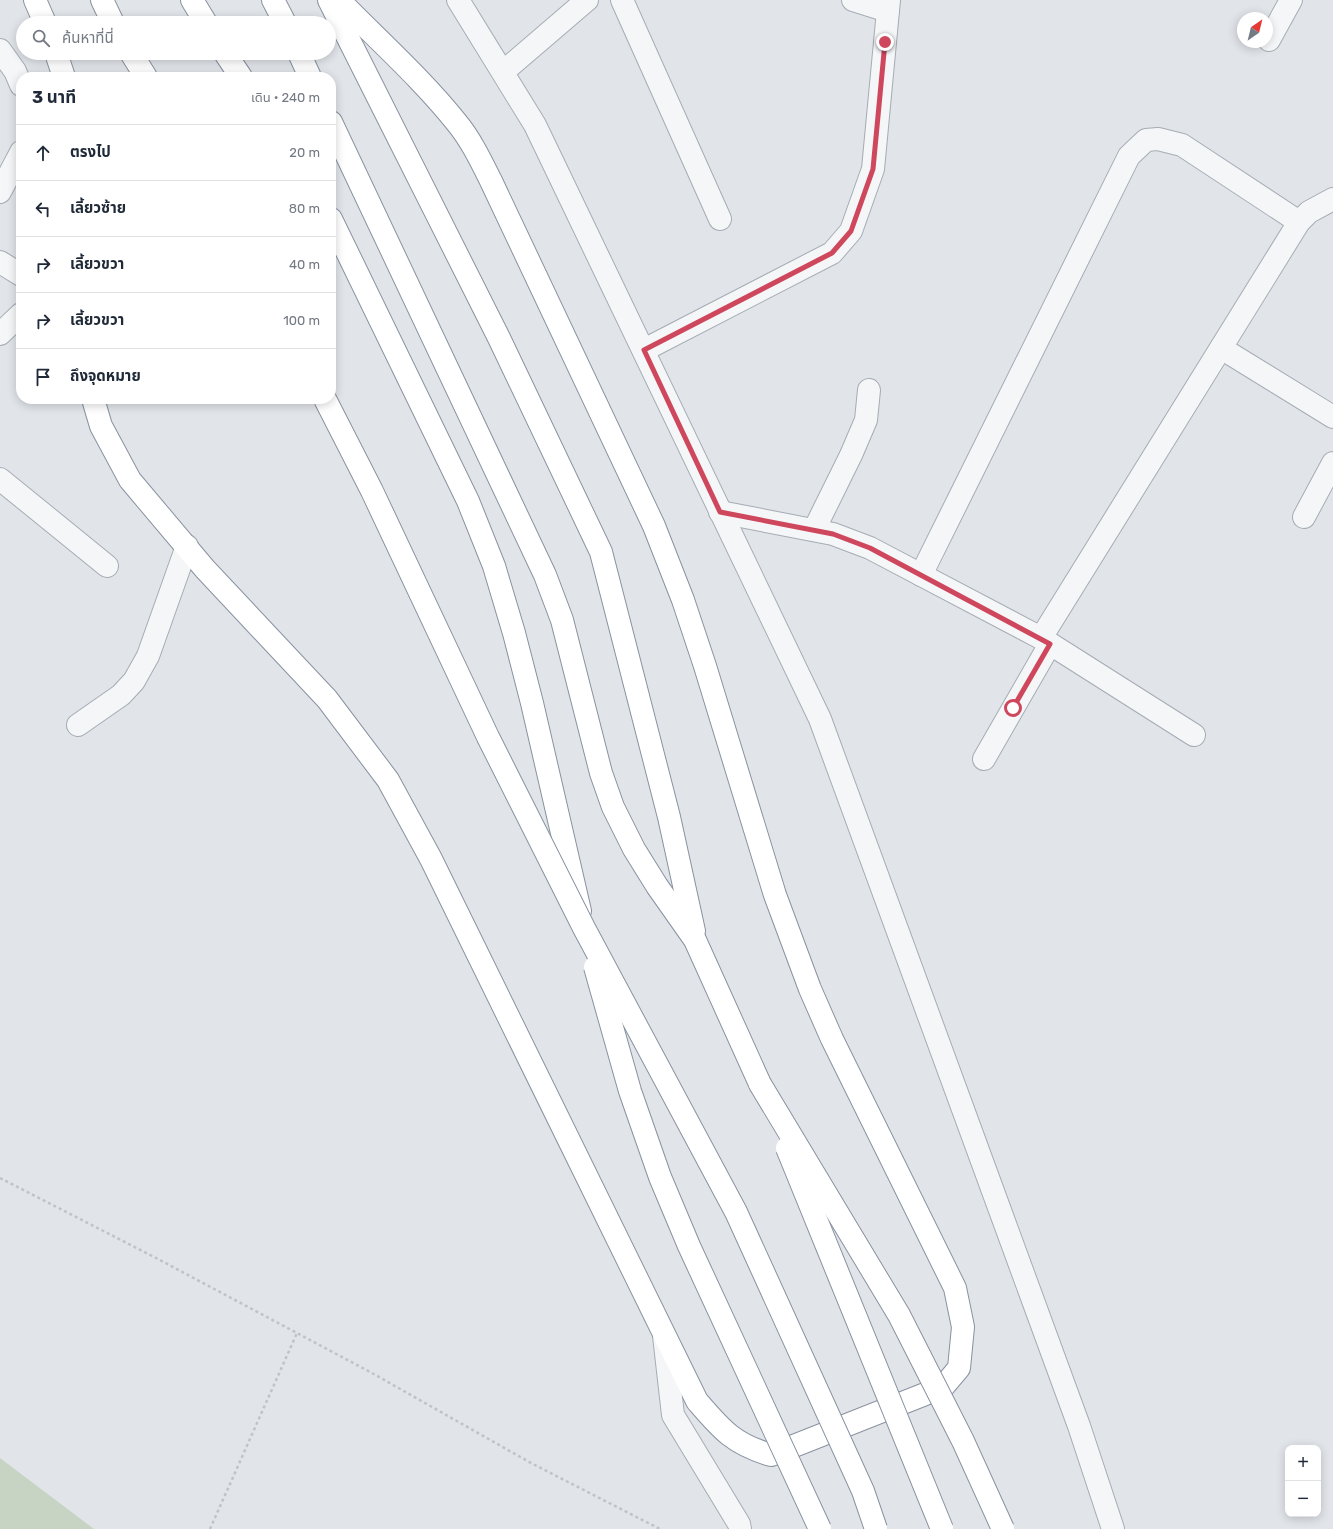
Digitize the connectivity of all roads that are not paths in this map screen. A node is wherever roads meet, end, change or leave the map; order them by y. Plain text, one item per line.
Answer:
1 (35, 0) edge
2 (102, 0) edge
3 (192, 0) edge
4 (273, 0) edge
5 (329, 0) edge
6 (339, 0) edge
7 (458, 0) edge
8 (587, 0) edge
9 (622, 0) edge
10 (853, 0) edge
11 (1288, 1) edge
12 (888, 5) edge
13 (42, 16) edge
14 (110, 16) edge
15 (202, 16) edge
16 (281, 16) edge
17 (1273, 32) edge
18 (0, 50) edge
19 (58, 60) edge
20 (135, 60) edge
21 (230, 60) edge
22 (302, 60) edge
23 (62, 72) edge
24 (143, 72) edge
25 (238, 72) edge
26 (308, 72) edge
27 (503, 72) junction
28 (16, 73) edge
29 (336, 133) edge
30 (16, 162) edge
31 (0, 192) edge
32 (1333, 199) edge
33 (720, 219) dead end
34 (1299, 222) junction
35 (336, 229) edge
36 (0, 262) edge
37 (16, 272) edge
38 (16, 319) edge
39 (0, 334) edge
40 (1221, 348) junction
41 (644, 350) junction
42 (869, 390) dead end
43 (94, 404) edge
44 (328, 404) edge
45 (1333, 417) edge
46 (1333, 463) edge
47 (0, 479) edge
48 (720, 512) junction
49 (1304, 517) dead end
50 (814, 530) junction
51 (187, 546) junction
52 (107, 566) dead end
53 (921, 574) junction
54 (1045, 641) junction
55 (78, 725) dead end
56 (1194, 735) dead end
57 (984, 759) dead end
58 (584, 928) junction
59 (695, 940) junction
60 (760, 1084) junction
61 (664, 1335) junction
62 (740, 1529) edge
63 (820, 1529) edge
64 (876, 1529) edge
65 (942, 1529) edge
66 (1003, 1529) edge
67 (1113, 1529) edge

1 - 13 highway
2 - 14 highway
3 - 15 highway
4 - 16 highway
5 - 59 highway
6 - 61 highway
7 - 27 street
8 - 27 street
9 - 33 street
10 - 12 street
11 - 17 street
12 - 41 street
18 - 28 street
19 - 23 highway
20 - 24 highway
21 - 25 highway
22 - 26 highway
27 - 41 street
29 - 59 highway
30 - 31 street
32 - 34 street
34 - 40 street
34 - 53 street
35 - 58 highway, bridge
36 - 37 street
38 - 39 street
40 - 45 street
40 - 54 street
41 - 48 street
42 - 50 street
43 - 51 highway
44 - 58 highway, bridge
46 - 49 street
47 - 52 street
48 - 50 street
48 - 67 street
50 - 53 street
51 - 55 street
51 - 61 highway
53 - 54 street
54 - 56 street
54 - 57 street
58 - 63 highway, bridge
58 - 64 highway, bridge
59 - 60 highway
60 - 65 highway, bridge
60 - 66 highway, bridge
61 - 62 street

